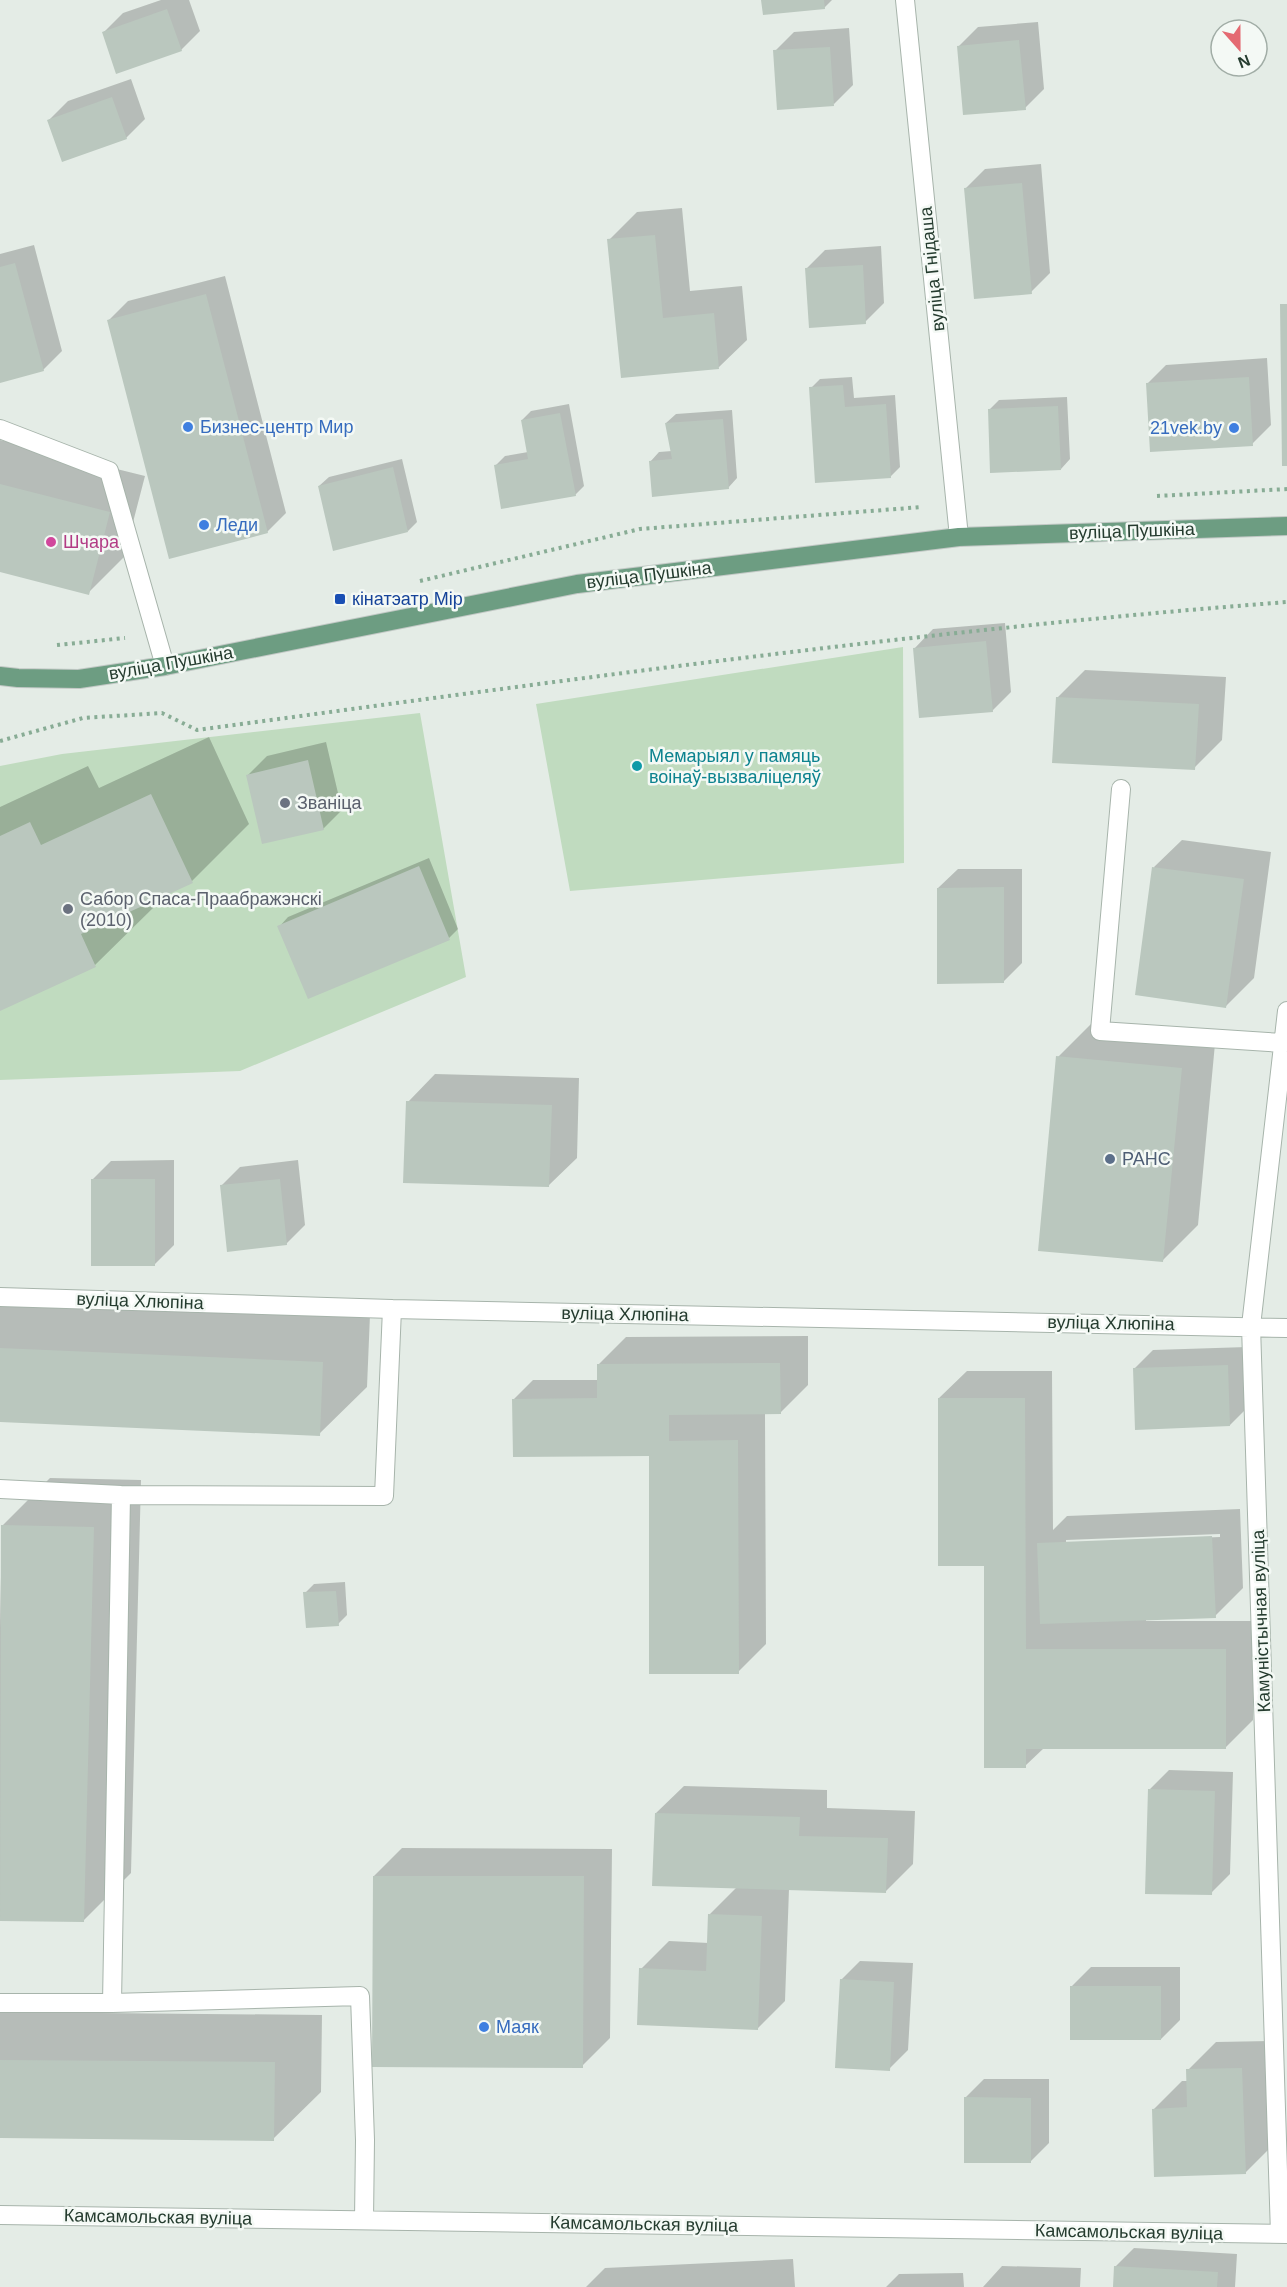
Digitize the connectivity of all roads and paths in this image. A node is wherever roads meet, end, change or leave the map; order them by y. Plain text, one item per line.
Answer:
1 (905, 0) edge
2 (0, 429) edge
3 (1287, 526) edge
4 (959, 537) junction
5 (1287, 602) edge
6 (165, 666) junction
7 (9, 677) edge
8 (0, 684) edge
9 (0, 741) edge
10 (1121, 789) dead end
11 (1287, 1011) edge
12 (1283, 1043) junction
13 (0, 1297) edge
14 (392, 1309) junction
15 (1251, 1326) junction
16 (1287, 1328) edge
17 (0, 1489) edge
18 (121, 1495) junction
19 (0, 2003) edge
20 (112, 2003) junction
21 (0, 2215) edge
22 (364, 2220) junction
23 (1284, 2234) edge

1 - 4 street, вуліца Гнідаша
2 - 6 street
3 - 4 main road, вуліца Пушкіна
4 - 6 main road, вуліца Пушкіна
5 - 9 path
6 - 7 main road, вуліца Пушкіна
7 - 8 main road, вуліца Пушкіна
10 - 12 street
11 - 12 street, Камуністычная вуліца
12 - 15 street, Камуністычная вуліца
13 - 14 street, вуліца Хлюпіна
14 - 15 street, вуліца Хлюпіна
14 - 18 street
15 - 16 street, вуліца Хлюпіна
15 - 23 street, Камуністычная вуліца
17 - 18 street
18 - 20 street
19 - 20 street
20 - 22 street
21 - 22 street, Камсамольская вуліца
22 - 23 street, Камсамольская вуліца

